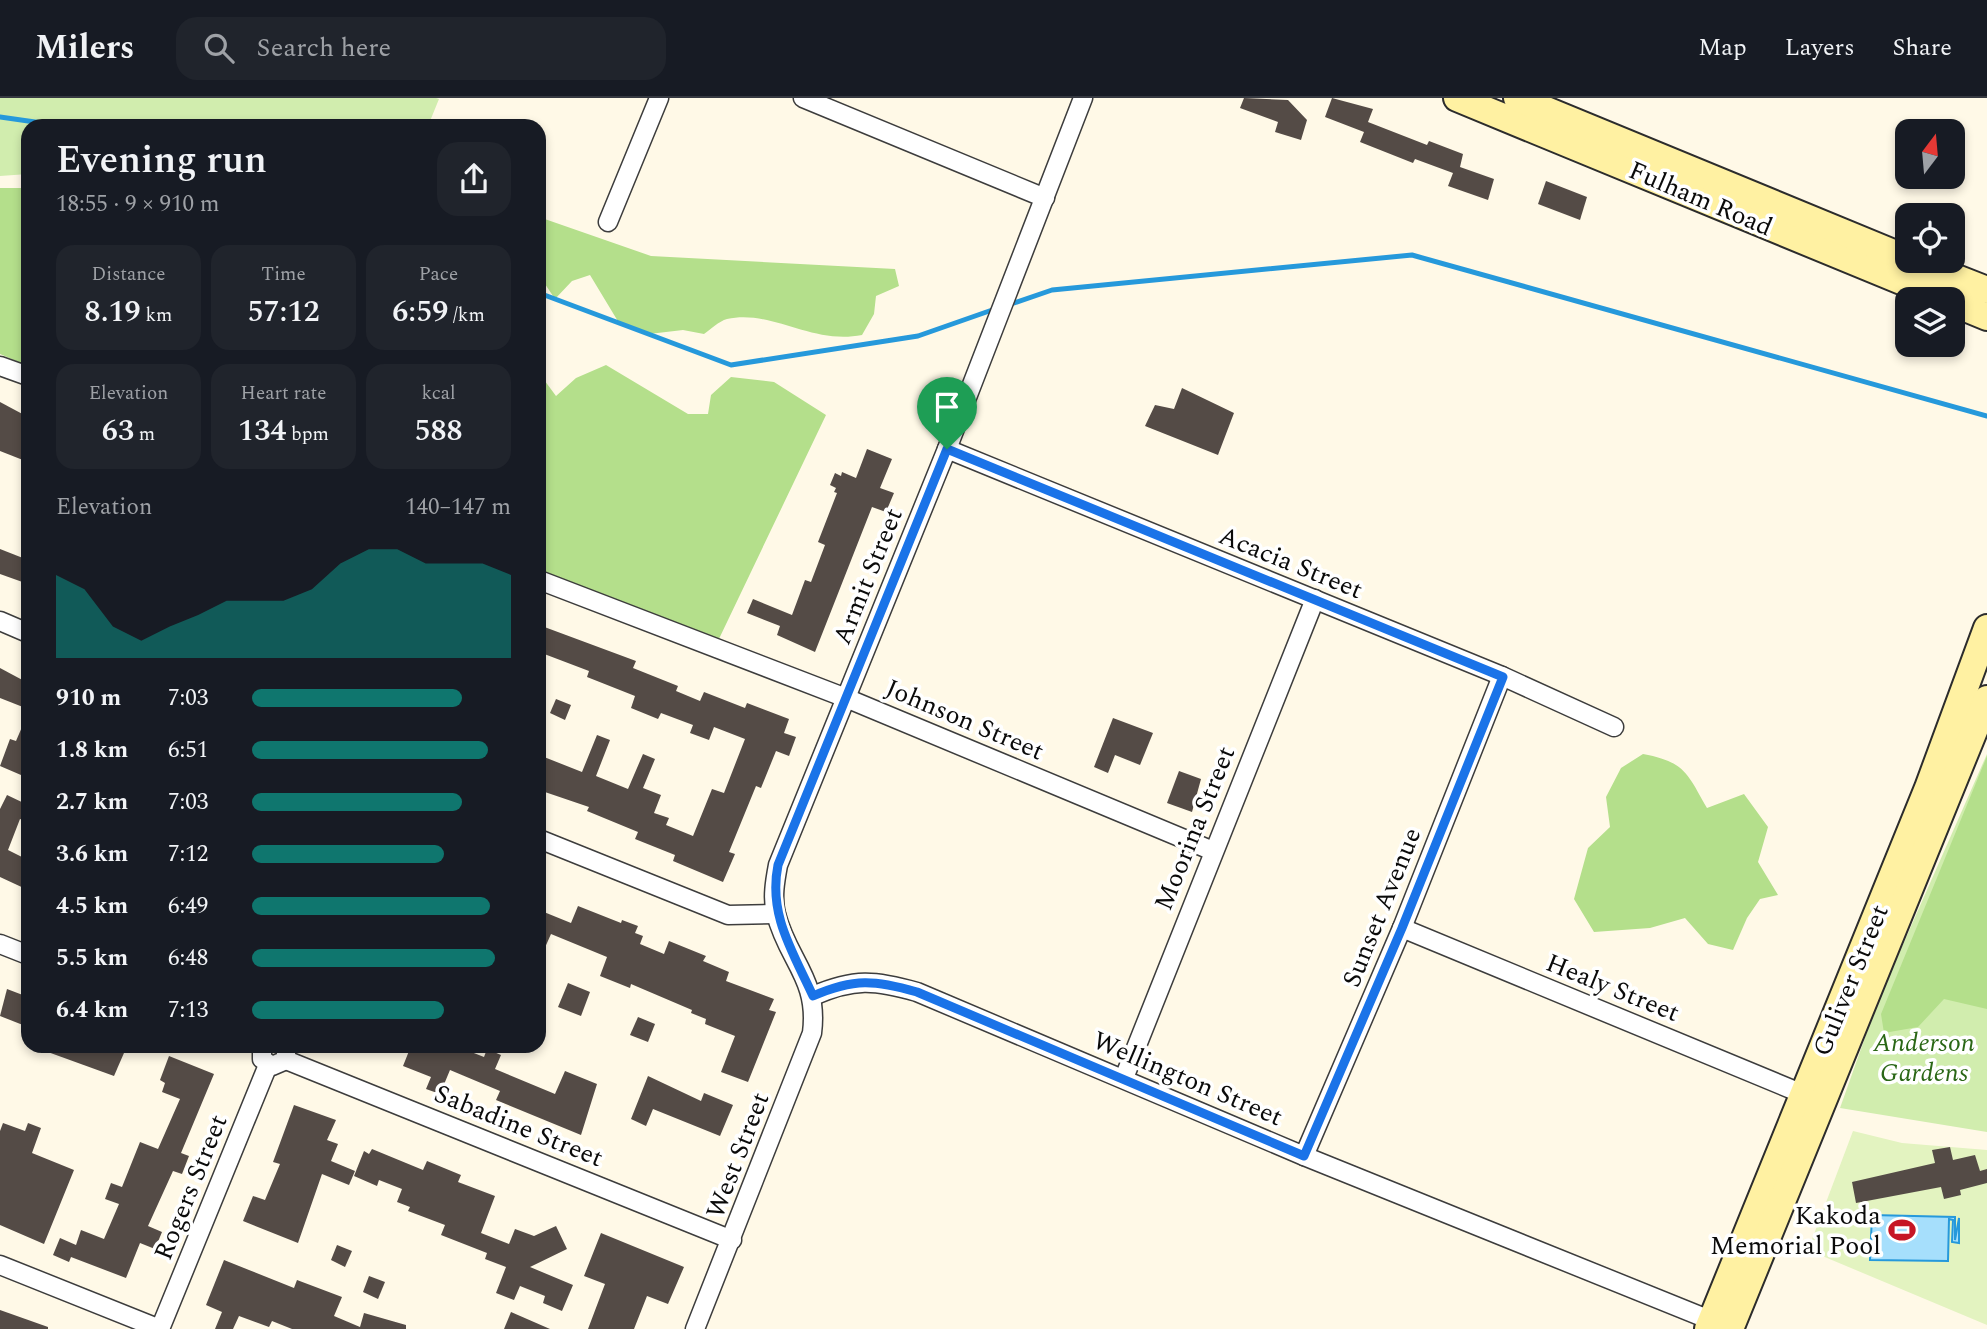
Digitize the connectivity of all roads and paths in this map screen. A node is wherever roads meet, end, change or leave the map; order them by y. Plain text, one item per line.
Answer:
1 (659, 98) edge
2 (803, 98) edge
3 (1083, 98) edge
4 (1457, 98) edge
5 (1517, 98) edge
6 (1045, 198) junction
7 (608, 222) dead end
8 (1895, 254) edge
9 (1944, 273) edge
10 (1916, 287) edge
11 (1987, 290) edge
12 (1965, 308) edge
13 (1987, 317) edge
14 (0, 366) edge
15 (21, 374) edge
16 (947, 449) junction
17 (546, 583) edge
18 (1315, 599) junction
19 (0, 621) edge
20 (1987, 628) edge
21 (21, 630) edge
22 (1503, 677) junction
23 (846, 698) junction
24 (1987, 699) edge
25 (1614, 727) dead end
26 (546, 842) edge
27 (1213, 851) junction
28 (776, 914) junction
29 (1402, 928) junction
30 (0, 944) edge
31 (21, 952) edge
32 (813, 996) junction
33 (270, 1053) edge
34 (272, 1053) edge
35 (1124, 1078) junction
36 (1803, 1094) junction
37 (1304, 1156) junction
38 (732, 1240) junction
39 (0, 1265) edge
40 (1723, 1327) edge
41 (160, 1329) edge
42 (695, 1329) edge

1 - 7 street
2 - 6 street
3 - 6 street, Armit Street
4 - 10 main road, Fulham Road
5 - 8 main road, Fulham Road
6 - 16 street, Armit Street
9 - 11 main road
12 - 13 main road
14 - 15 street
16 - 18 street, Acacia Street
16 - 23 street, Armit Street
17 - 23 street, Johnson Street
18 - 22 street, Acacia Street
18 - 27 street, Moorina Street
19 - 21 street
20 - 36 main road, Guliver Street
22 - 25 street, Acacia Street
22 - 29 street, Sunset Avenue
23 - 27 street, Johnson Street
23 - 28 street, Armit Street
24 - 40 main road, Guliver Street
26 - 28 street
27 - 35 street, Moorina Street
28 - 32 street, Armit Street
29 - 36 street, Healy Street
29 - 37 street, Sunset Avenue
30 - 31 street
32 - 35 street, Wellington Street
32 - 38 street, West Street
33 - 41 street, Rogers Street
34 - 38 street, Sabadine Street
35 - 37 street, Wellington Street
36 - 40 main road, Guliver Street
37 - 40 street, Wellington Street
38 - 42 street, West Street
39 - 41 street

